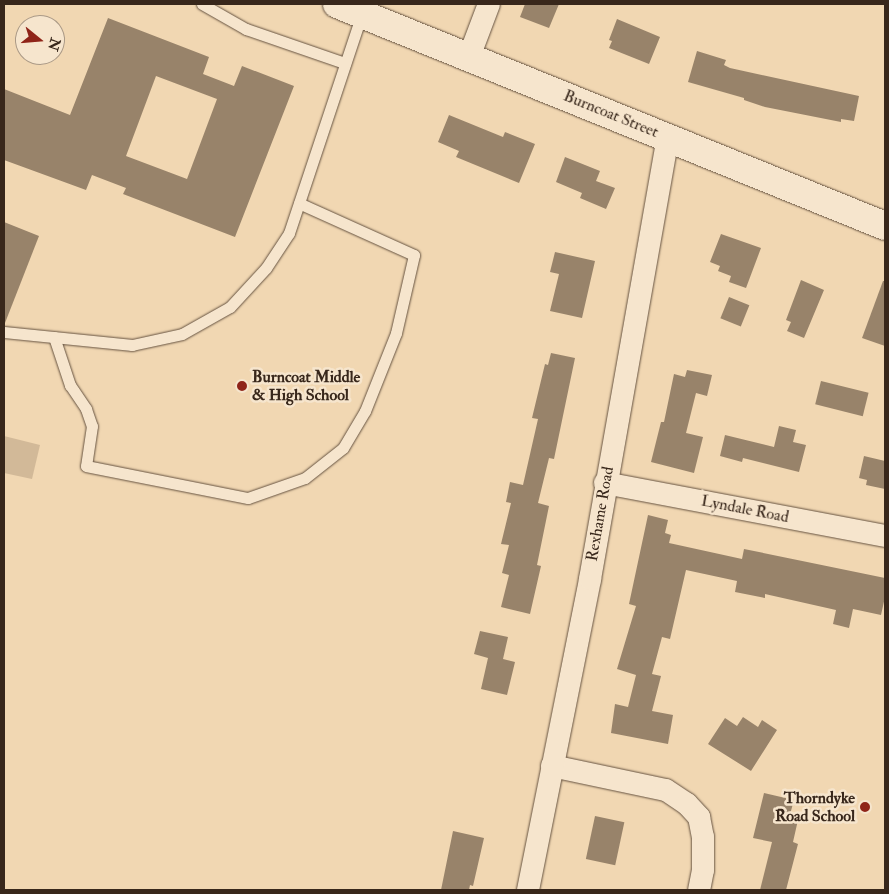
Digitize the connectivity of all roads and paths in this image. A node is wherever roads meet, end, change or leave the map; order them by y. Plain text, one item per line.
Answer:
1 (202, 4) edge
2 (336, 4) edge
3 (489, 4) edge
4 (362, 14) junction
5 (469, 57) junction
6 (345, 63) junction
7 (668, 137) junction
8 (298, 203) junction
9 (885, 226) edge
10 (4, 332) edge
11 (54, 338) junction
12 (605, 483) junction
13 (885, 536) edge
14 (552, 766) junction
15 (528, 890) edge
16 (699, 890) edge

1 - 6 lane
2 - 4 main road, Burncoat Street
3 - 5 street
4 - 5 main road, Burncoat Street
4 - 6 lane
5 - 7 main road, Burncoat Street
6 - 8 lane
7 - 9 main road, Burncoat Street
7 - 12 street, Rexhame Road
8 - 11 lane
8 - 11 lane
10 - 11 lane
12 - 13 street, Lyndale Road
12 - 14 street, Rexhame Road
14 - 15 street, Rexhame Road
14 - 16 street

